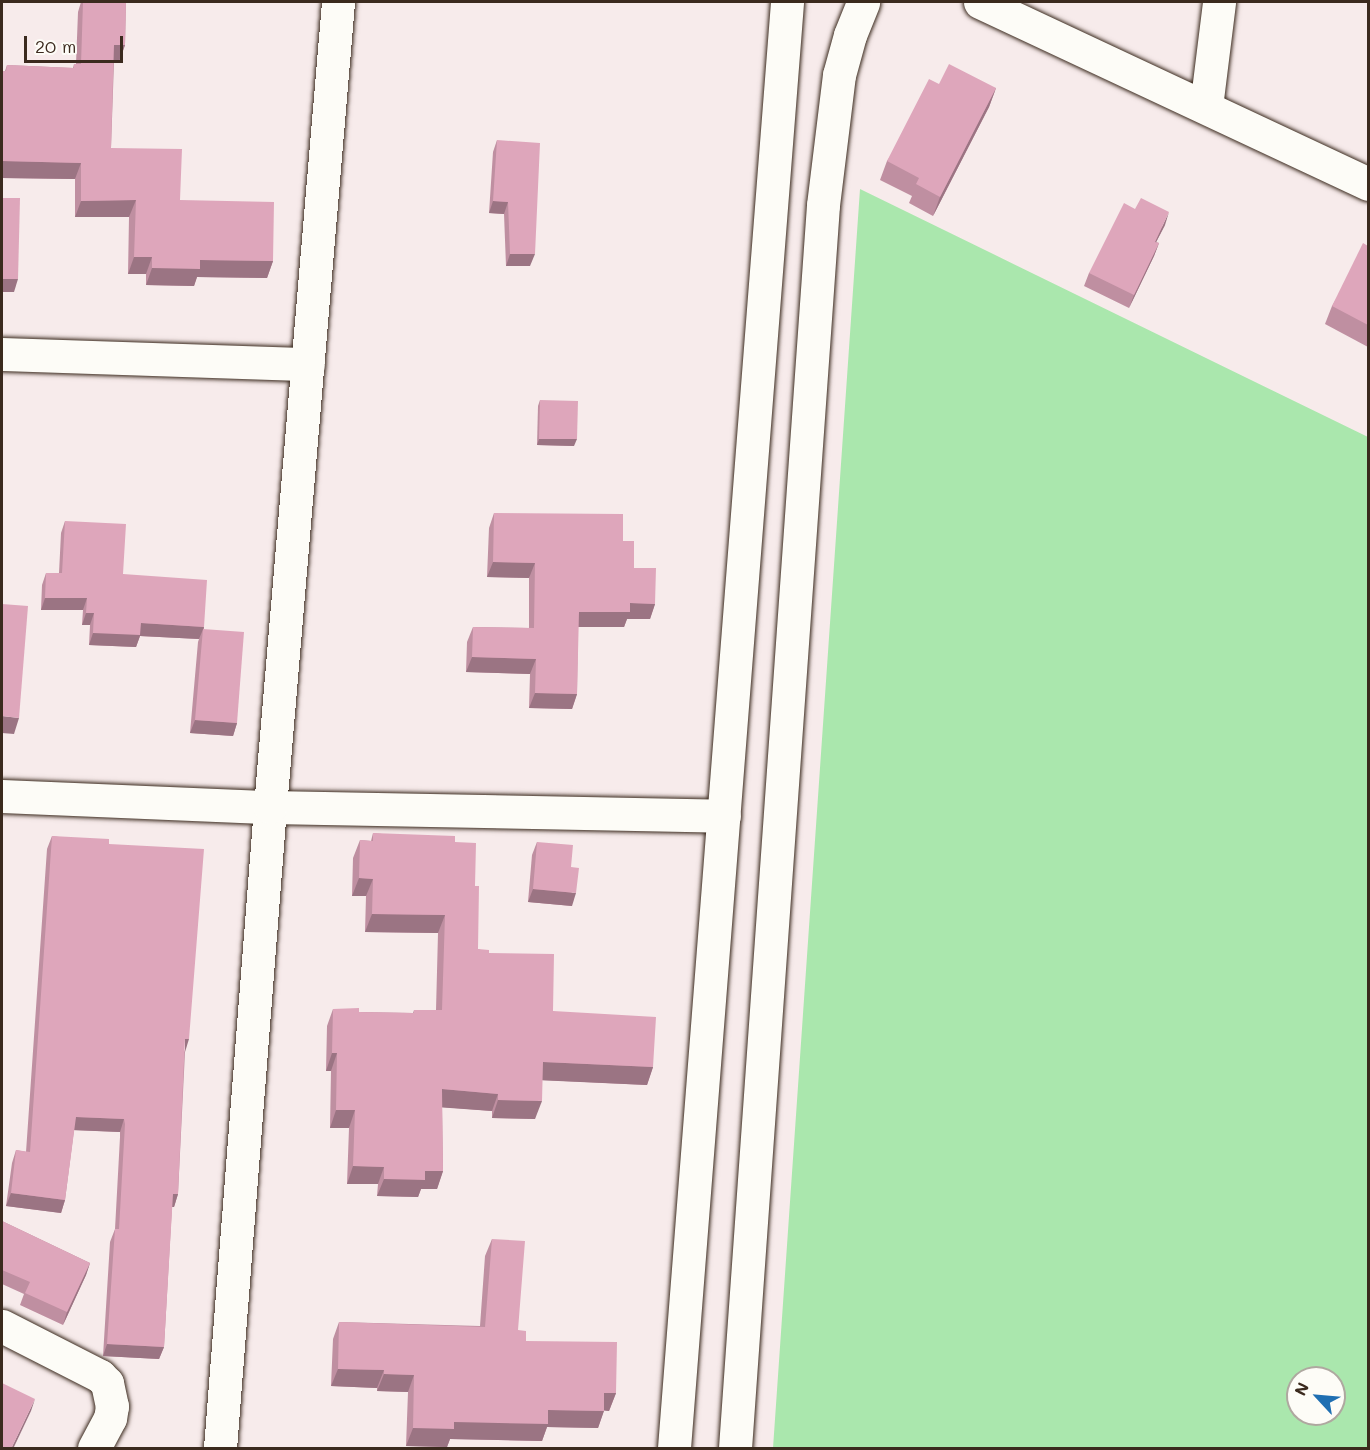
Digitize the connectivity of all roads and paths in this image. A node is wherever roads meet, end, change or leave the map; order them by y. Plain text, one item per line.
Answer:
1 (338, 2) edge
2 (787, 2) edge
3 (863, 2) edge
4 (980, 2) edge
5 (1220, 2) edge
6 (1206, 107) junction
7 (1368, 184) edge
8 (2, 354) edge
9 (308, 364) junction
10 (2, 796) edge
11 (270, 807) junction
12 (724, 816) junction
13 (2, 1326) edge
14 (94, 1449) edge
15 (220, 1449) edge
16 (675, 1449) edge
17 (735, 1449) edge

1 - 9 street
2 - 12 street
3 - 17 street
4 - 6 street
5 - 6 street
6 - 7 street
8 - 9 street
9 - 11 street
10 - 11 street
11 - 12 street
11 - 15 street
12 - 16 street
13 - 14 street

